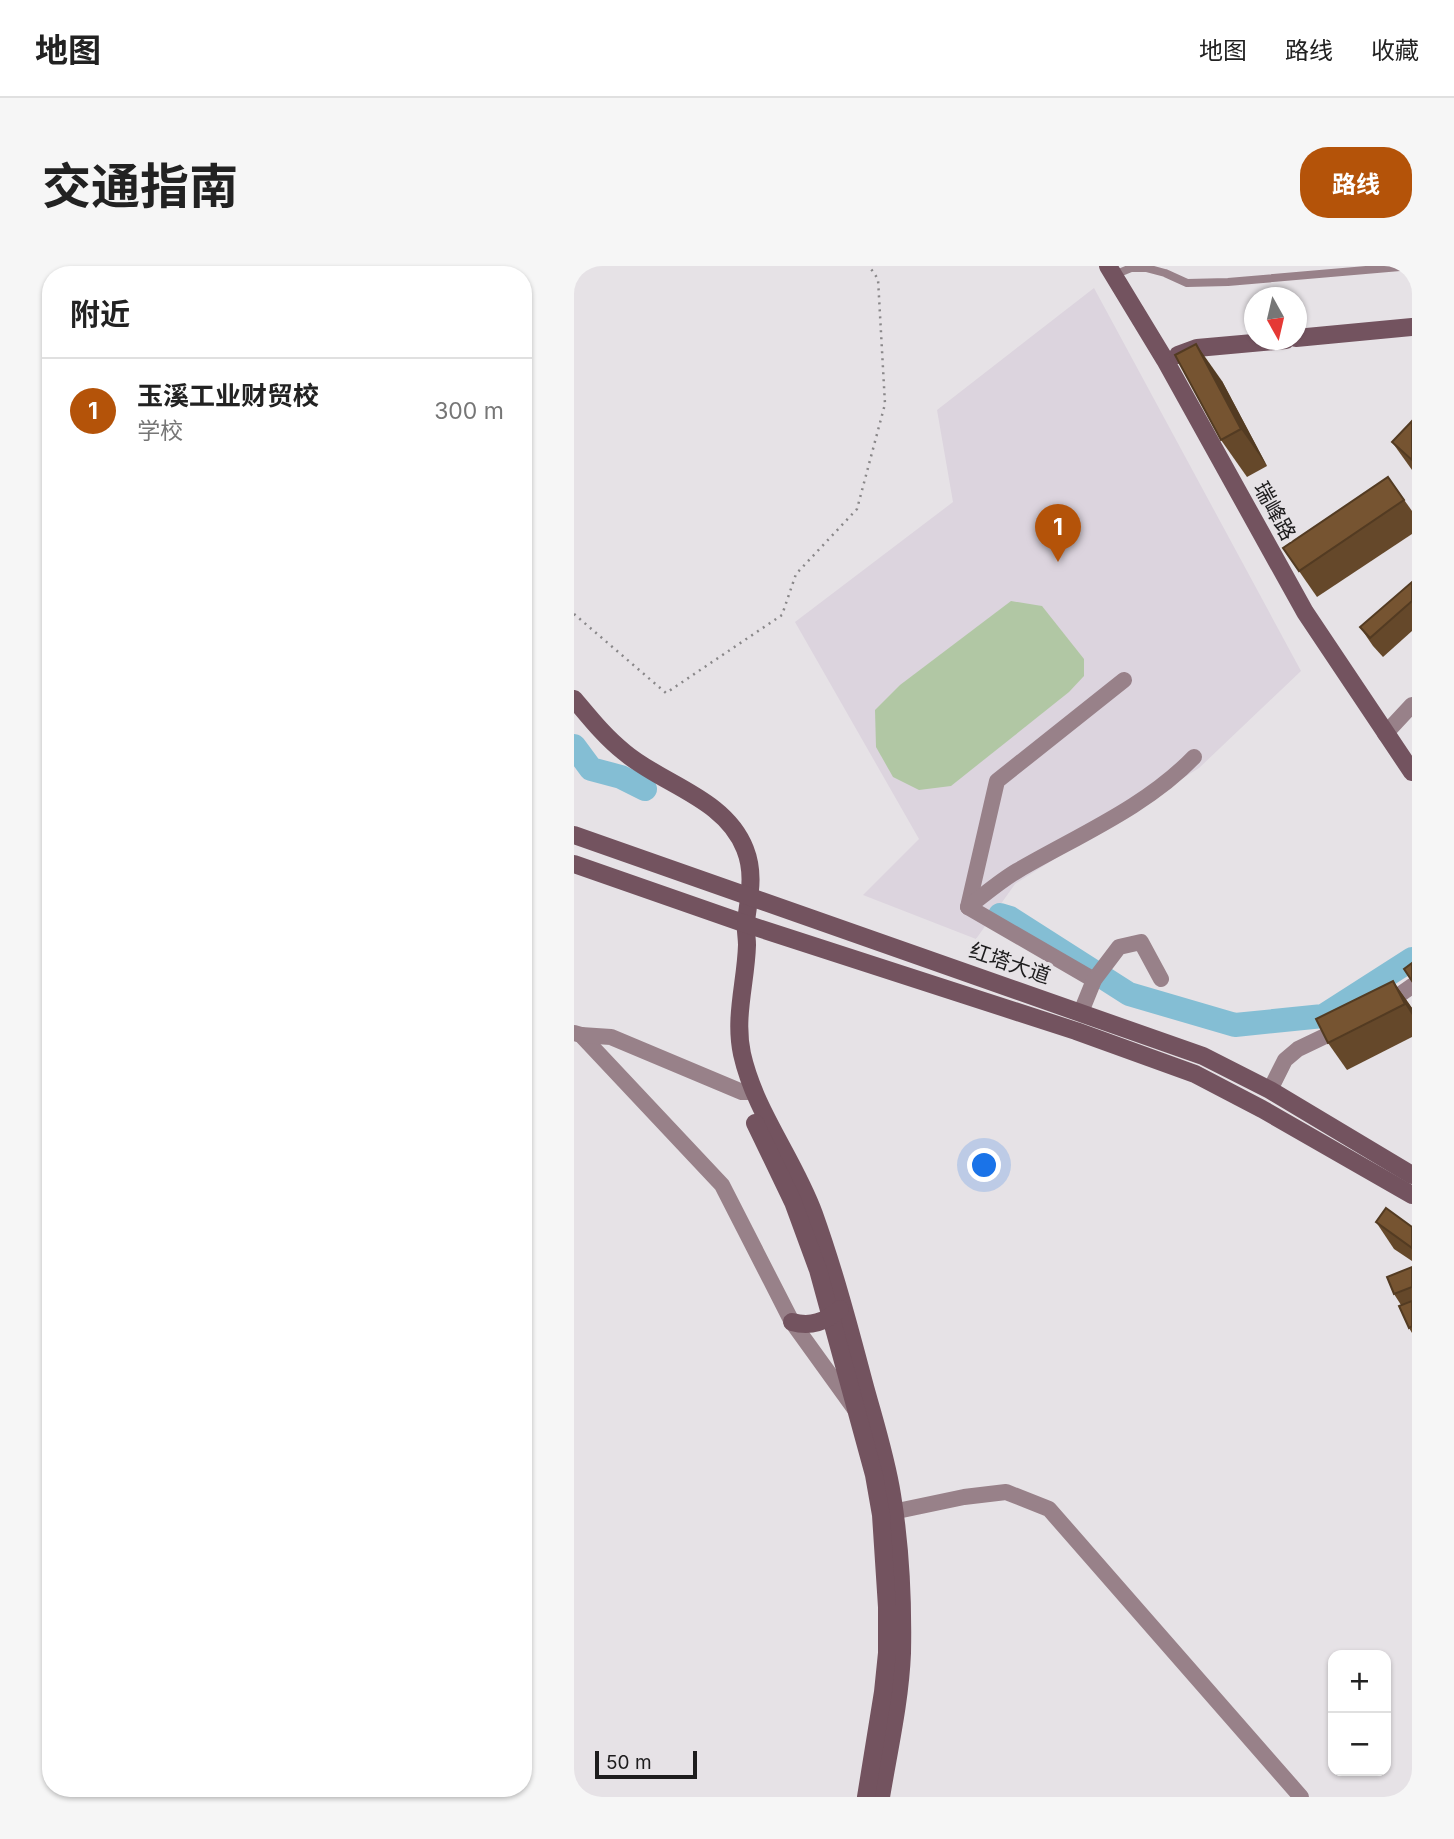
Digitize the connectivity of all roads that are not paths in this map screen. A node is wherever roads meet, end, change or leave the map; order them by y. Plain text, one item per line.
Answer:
1 (1412, 266) edge
2 (1111, 270) edge
3 (1412, 327) edge
4 (1307, 337) edge
5 (1244, 344) edge
6 (1165, 360) junction
7 (1124, 680) dead end
8 (574, 699) edge
9 (1412, 705) edge
10 (1385, 734) junction
11 (1194, 757) dead end
12 (1412, 772) edge
13 (574, 835) edge
14 (574, 864) edge
15 (751, 898) junction
16 (968, 907) junction
17 (746, 923) junction
18 (1098, 974) junction
19 (1161, 979) dead end
20 (1412, 986) edge
21 (1081, 1012) junction
22 (577, 1034) edge
23 (1270, 1090) junction
24 (748, 1092) junction
25 (1412, 1175) edge
26 (1412, 1195) edge
27 (838, 1310) junction
28 (792, 1322) junction
29 (855, 1410) junction
30 (887, 1514) junction
31 (866, 1797) edge
32 (881, 1797) edge
33 (1301, 1797) edge

1 - 2 lane
2 - 6 street, 瑞峰路
3 - 4 street
5 - 6 street
6 - 10 street, 瑞峰路
7 - 16 street
8 - 15 street
9 - 10 street
10 - 12 street, 瑞峰路
11 - 16 street
13 - 15 street, 红塔大道
14 - 17 street, 红塔大道
15 - 17 street
15 - 21 street, 红塔大道
16 - 18 street
17 - 24 street
17 - 26 street, 红塔大道
18 - 19 street
18 - 21 street
20 - 23 street
21 - 23 street, 红塔大道
22 - 24 street
22 - 28 street
23 - 25 street, 红塔大道
24 - 27 street
27 - 28 street
27 - 29 street
27 - 30 street
28 - 29 street
29 - 30 street
30 - 31 street
30 - 32 street
30 - 33 street

